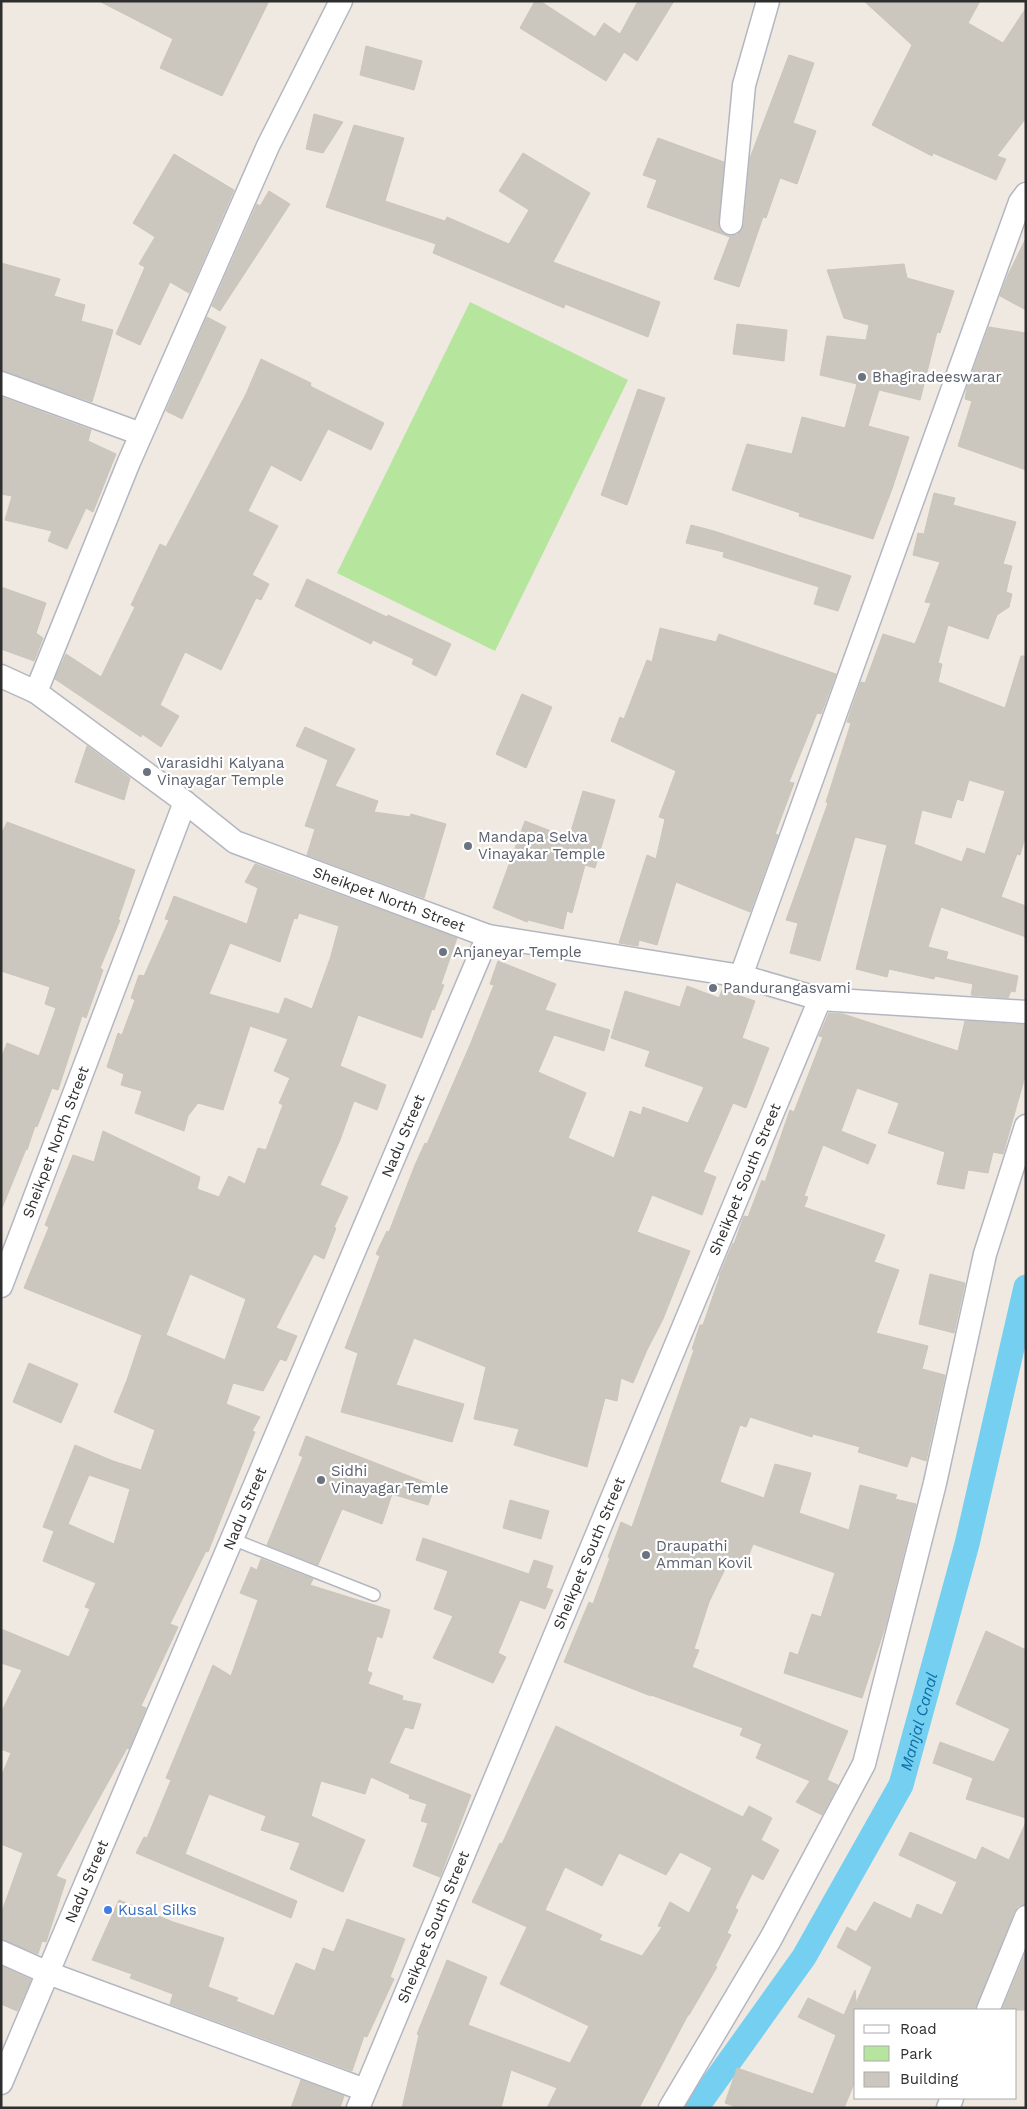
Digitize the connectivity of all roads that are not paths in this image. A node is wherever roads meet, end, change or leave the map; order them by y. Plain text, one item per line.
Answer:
1 (341, 1) edge
2 (768, 1) edge
3 (1026, 194) edge
4 (730, 223) dead end
5 (1, 383) edge
6 (141, 434) junction
7 (1, 676) edge
8 (36, 692) junction
9 (185, 802) junction
10 (488, 936) junction
11 (741, 976) junction
12 (820, 999) junction
13 (1026, 1012) edge
14 (1026, 1126) edge
15 (7, 1254) edge
16 (1, 1286) edge
17 (232, 1539) junction
18 (374, 1595) dead end
19 (1026, 1917) edge
20 (1, 1952) edge
21 (48, 1973) junction
22 (988, 2009) edge
23 (1, 2083) edge
24 (362, 2099) edge
25 (670, 2108) edge

1 - 6 street
2 - 4 street
3 - 11 street
5 - 6 street
6 - 8 street
7 - 8 street, Sheikpet North Street
8 - 9 street, Sheikpet North Street
9 - 10 street, Sheikpet North Street
9 - 15 street, Sheikpet North Street
10 - 11 street, Sheikpet North Street
10 - 17 street, Nadu Street
11 - 12 street, Sheikpet North Street
12 - 13 street, Sheikpet North Street
12 - 24 street, Sheikpet South Street
14 - 25 street
15 - 16 street, Sheikpet North Street
17 - 18 lane
17 - 21 street, Nadu Street
19 - 22 street
20 - 21 street
21 - 23 street, Nadu Street
21 - 24 street

